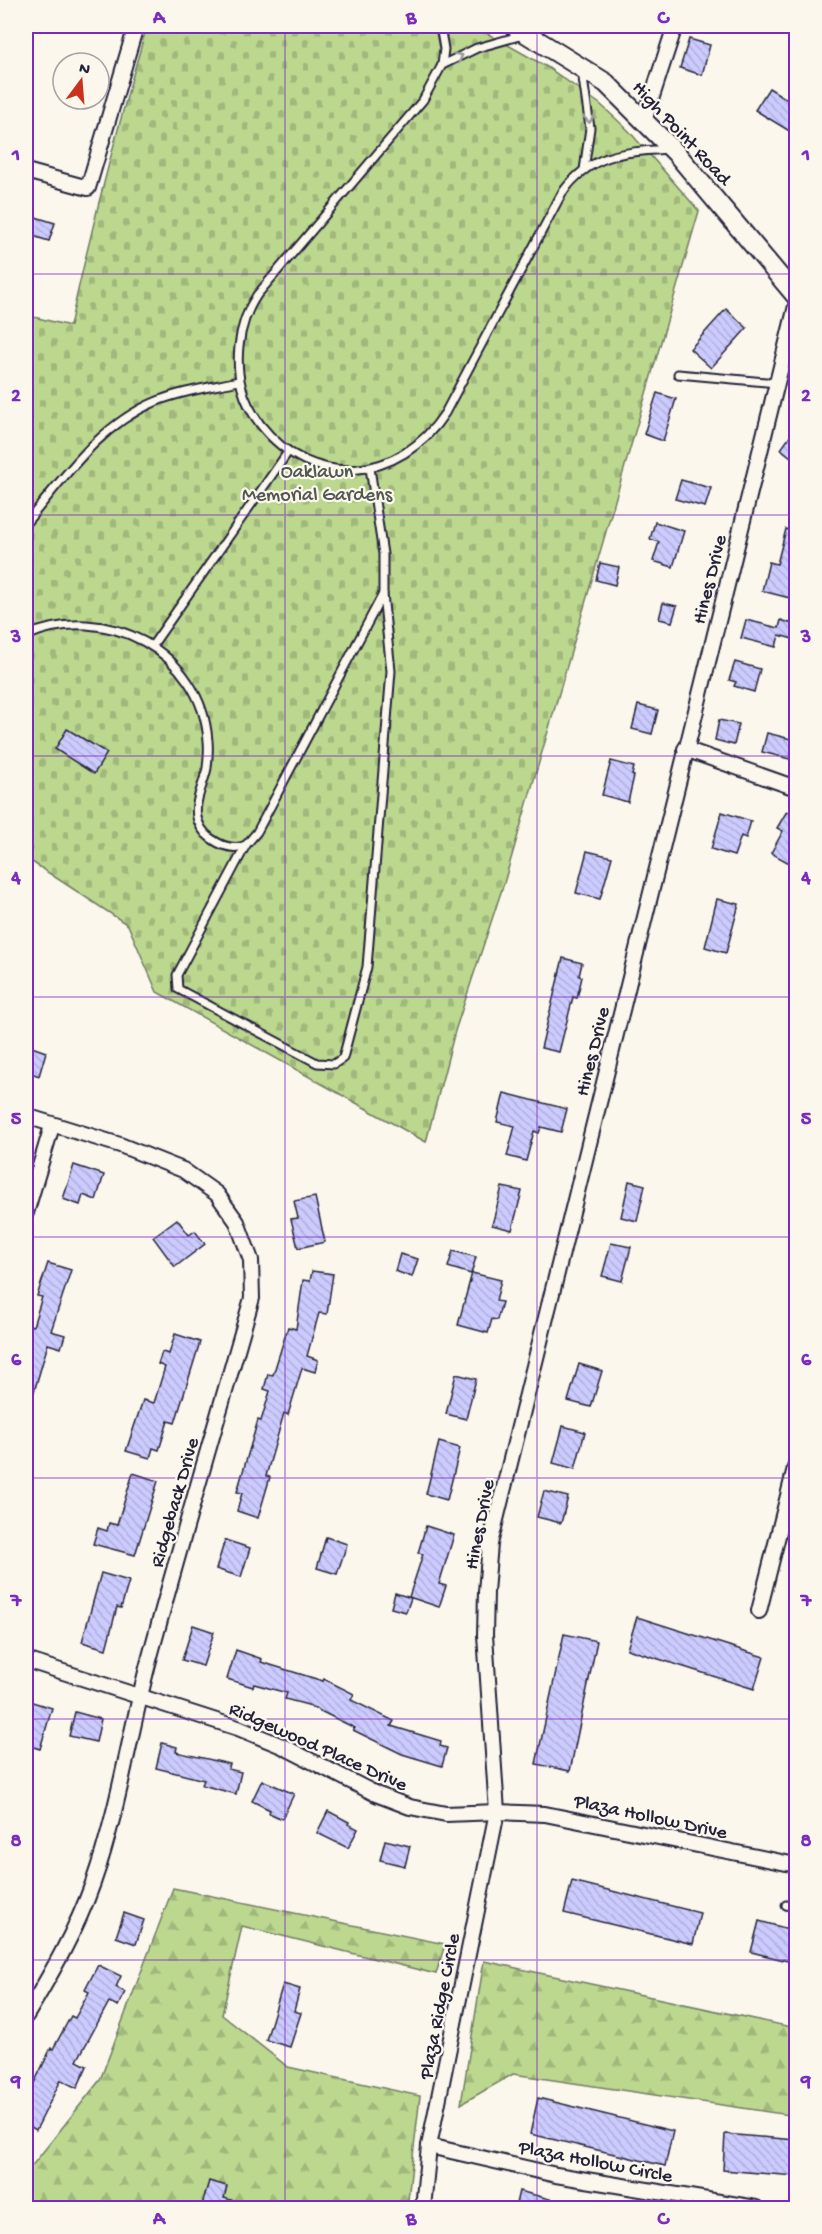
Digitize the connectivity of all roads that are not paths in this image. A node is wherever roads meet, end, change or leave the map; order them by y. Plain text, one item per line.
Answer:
1 (136, 26) edge
2 (440, 26) edge
3 (675, 26) edge
4 (521, 29) edge
5 (442, 65) junction
6 (582, 68) junction
7 (644, 120) junction
8 (672, 149) junction
9 (584, 170) junction
10 (26, 171) edge
11 (796, 296) edge
12 (796, 306) edge
13 (678, 374) dead end
14 (239, 381) junction
15 (777, 383) junction
16 (288, 452) junction
17 (370, 468) junction
18 (26, 523) edge
19 (383, 594) junction
20 (26, 636) edge
21 (152, 646) junction
22 (686, 749) junction
23 (796, 788) edge
24 (246, 845) junction
25 (26, 1116) edge
26 (52, 1126) junction
27 (26, 1213) edge
28 (796, 1464) edge
29 (759, 1611) dead end
30 (26, 1660) edge
31 (140, 1696) junction
32 (497, 1812) junction
33 (796, 1865) edge
34 (786, 1905) dead end
35 (796, 1907) edge
36 (26, 2016) edge
37 (429, 2146) junction
38 (423, 2208) edge
39 (756, 2208) edge

1 - 10 street
2 - 5 lane
3 - 7 street
5 -> 4 lane
4 - 6 main road, High Point Road
5 - 14 lane
6 - 7 main road, High Point Road
6 -> 9 lane
7 - 8 main road, High Point Road
8 - 9 lane
8 - 11 main road, High Point Road
9 - 17 lane
12 - 15 street, Hines Drive
13 - 15 lane
14 - 16 lane
14 - 18 lane
15 - 22 street, Hines Drive
16 - 17 lane
16 - 21 lane
17 - 19 lane
19 - 24 lane
19 - 24 lane
20 - 21 lane
21 - 24 lane
22 - 23 street
22 - 32 street, Hines Drive
25 - 26 street, Ridgeback Drive
26 - 27 street
26 - 31 street, Ridgeback Drive
28 - 29 street
30 - 31 street, Ridgewood Place Drive
31 - 32 street, Ridgewood Place Drive
31 - 36 street, Ridgeback Drive
32 - 33 street, Plaza Hollow Drive
32 - 37 street, Plaza Ridge Circle
34 - 35 lane
37 - 38 street, Plaza Ridge Circle
37 - 39 street, Plaza Hollow Circle

